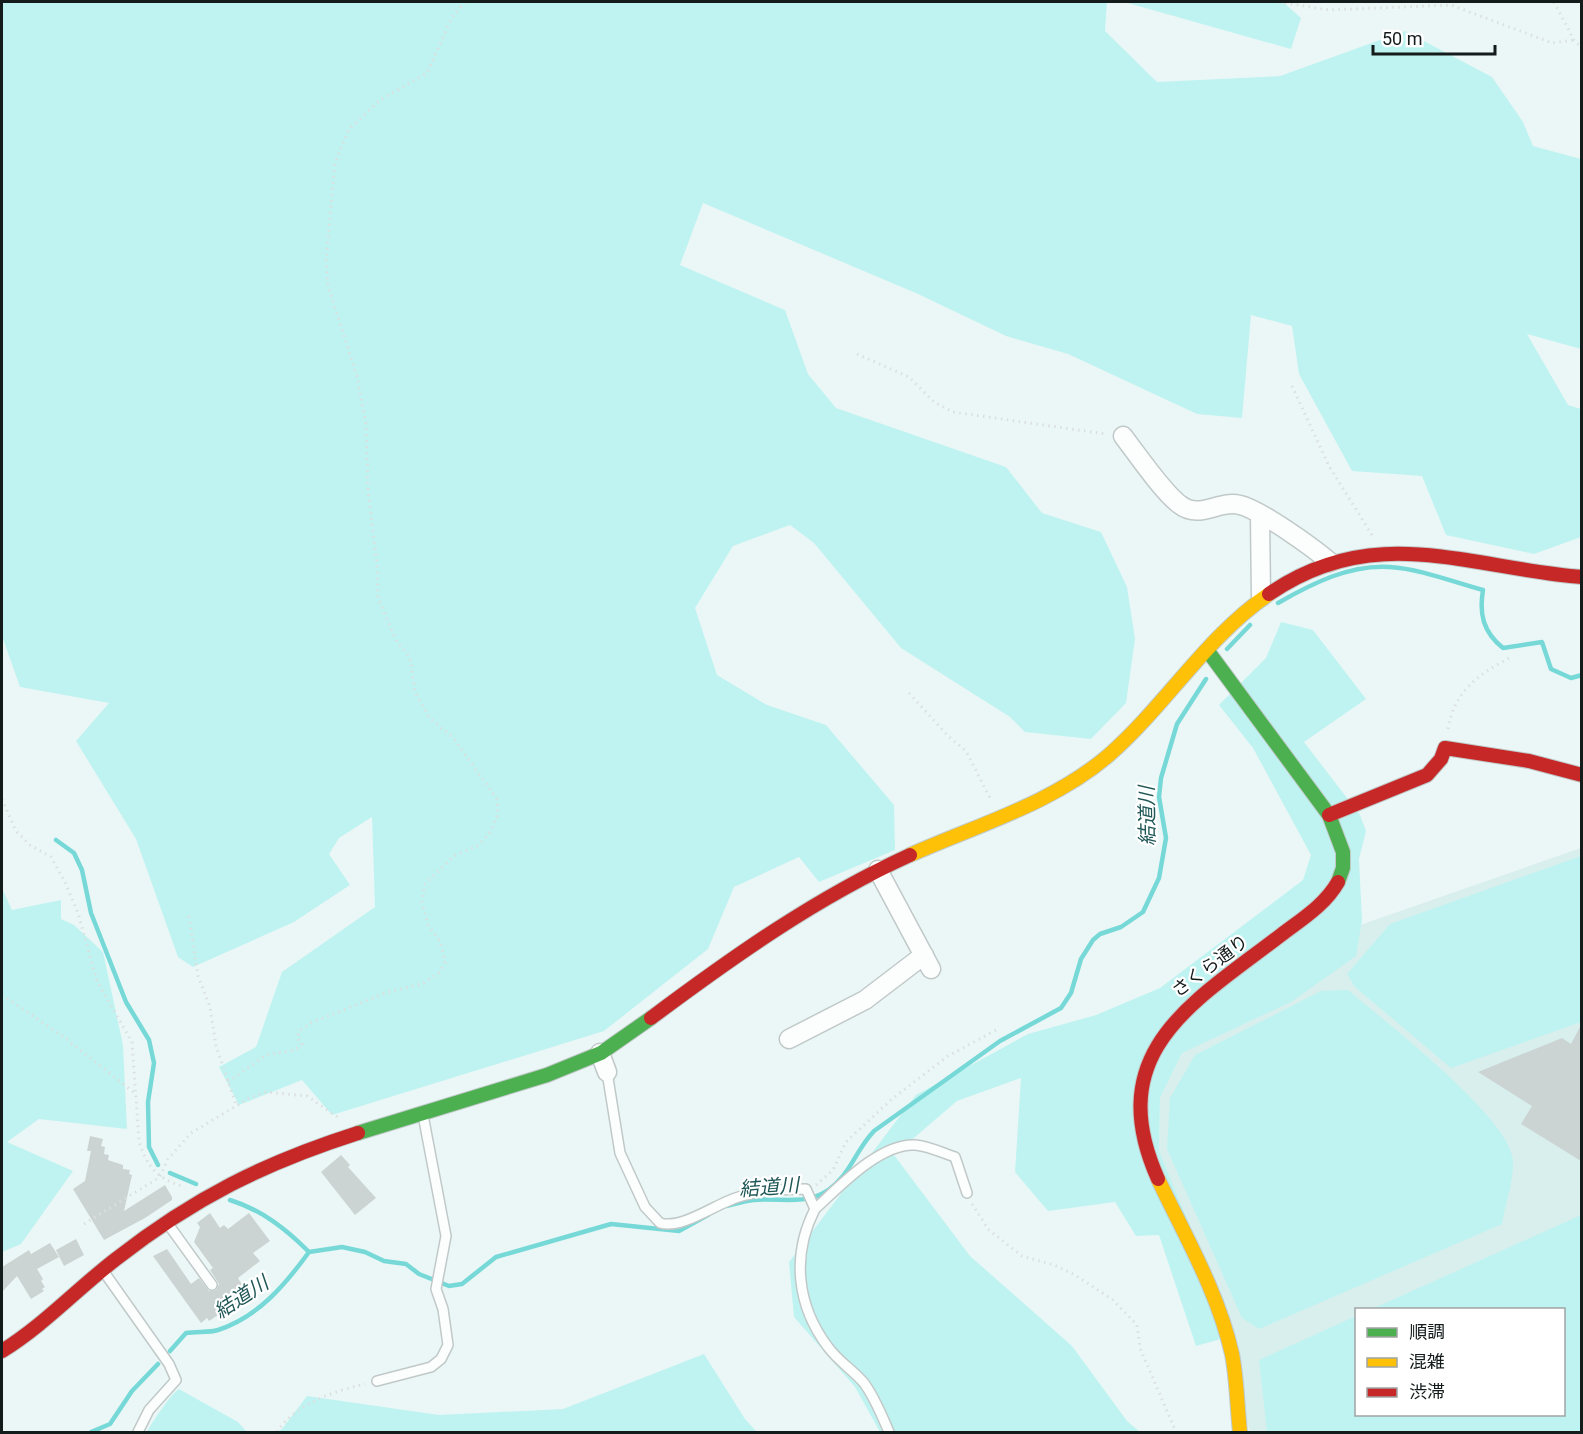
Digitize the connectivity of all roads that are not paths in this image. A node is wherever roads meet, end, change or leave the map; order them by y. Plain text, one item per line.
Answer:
1 (1123, 436) road end
2 (1260, 516) junction
3 (1330, 562) junction
4 (1581, 578) edge
5 (1261, 597) junction
6 (1207, 650) junction
7 (1581, 775) edge
8 (1329, 815) junction
9 (878, 870) junction
10 (789, 1039) dead end
11 (600, 1053) junction
12 (607, 1072) joint
13 (423, 1115) junction
14 (967, 1193) road end
15 (814, 1207) junction
16 (167, 1222) junction
17 (102, 1270) junction
18 (212, 1286) dead end
19 (2, 1352) edge
20 (377, 1381) road end
21 (138, 1432) edge
22 (889, 1432) edge
23 (1240, 1432) edge

1 - 2 street
2 - 3 street
2 - 5 street
3 - 4 street
3 - 5 street
5 - 6 street
6 - 8 street, さくら通り
6 - 9 street
7 - 8 street
8 - 23 street, さくら通り
9 - 10 street
9 - 11 street
11 - 12 street
11 - 13 street
12 - 15 lane
13 - 16 street
13 - 20 lane
14 - 15 lane
15 - 22 lane
16 - 17 street
16 - 18 lane
17 - 19 street
17 - 21 lane

